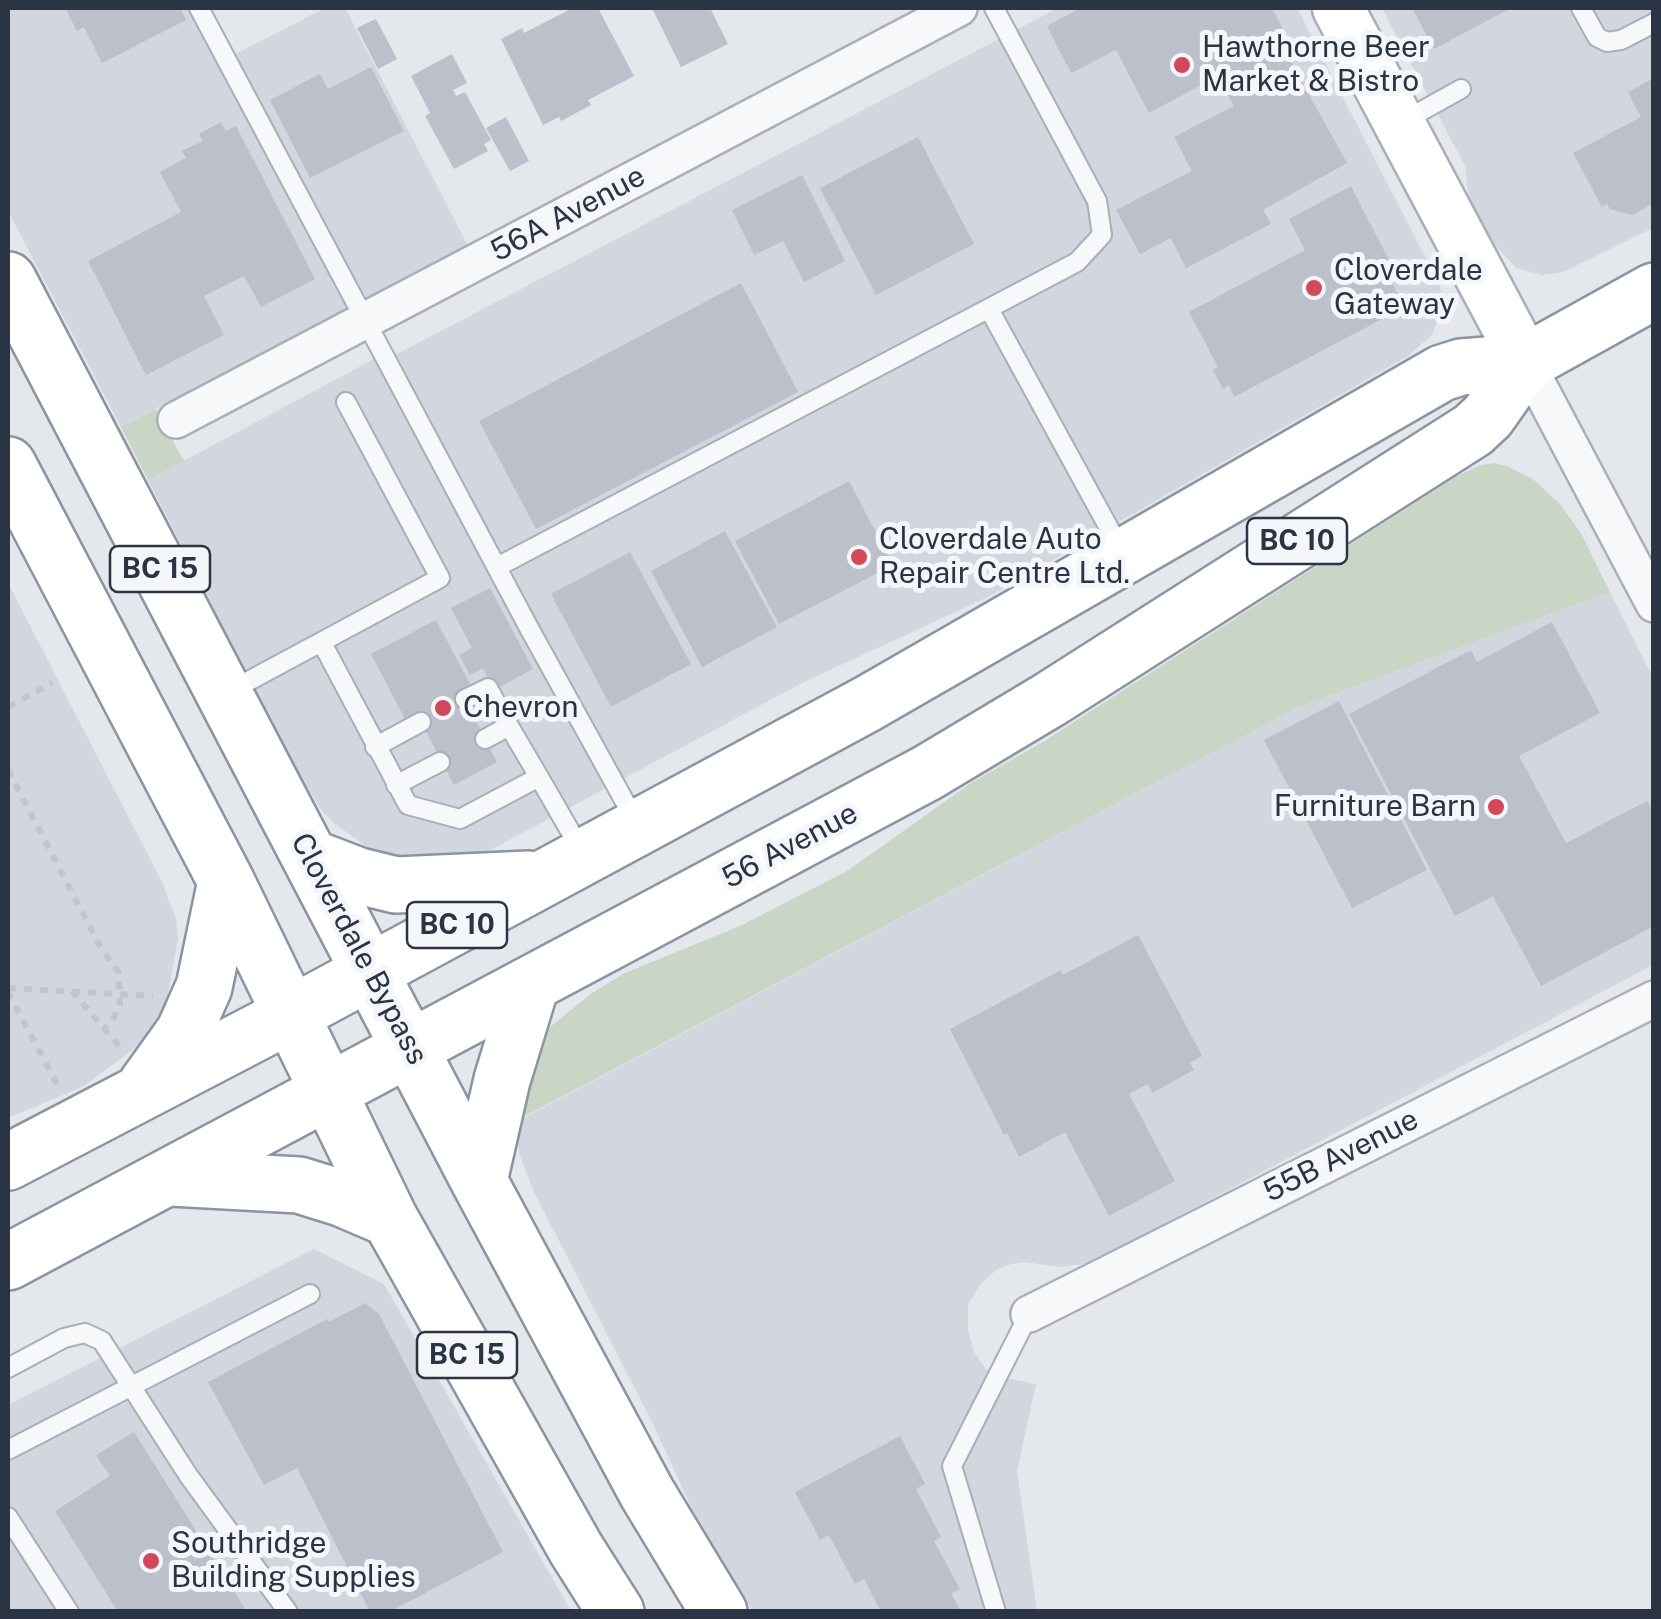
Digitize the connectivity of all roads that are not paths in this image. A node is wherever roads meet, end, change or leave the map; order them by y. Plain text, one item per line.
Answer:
1 (199, 8) edge
2 (959, 8) edge
3 (994, 8) edge
4 (1338, 8) edge
5 (1580, 18) edge
6 (1654, 23) edge
7 (1461, 88) dead end
8 (1400, 123) junction
9 (8, 280) edge
10 (1654, 291) edge
11 (989, 309) junction
12 (364, 320) junction
13 (1526, 362) junction
14 (346, 402) dead end
15 (176, 420) dead end
16 (8, 466) edge
17 (1125, 556) junction
18 (497, 567) junction
19 (1654, 604) edge
20 (322, 643) junction
21 (225, 694) junction
22 (464, 699) dead end
23 (421, 722) dead end
24 (508, 726) junction
25 (485, 739) dead end
26 (375, 747) junction
27 (440, 762) dead end
28 (539, 777) junction
29 (396, 785) junction
30 (639, 827) junction
31 (312, 858) junction
32 (564, 867) junction
33 (226, 881) junction
34 (370, 972) junction
35 (531, 985) junction
36 (1654, 999) edge
37 (290, 1015) junction
38 (410, 1048) junction
39 (132, 1071) junction
40 (328, 1092) junction
41 (8, 1162) edge
42 (168, 1178) junction
43 (480, 1181) junction
44 (390, 1219) junction
45 (8, 1262) edge
46 (310, 1294) dead end
47 (1029, 1314) joint
48 (8, 1368) edge
49 (131, 1385) junction
50 (8, 1450) edge
51 (8, 1517) edge
52 (69, 1612) edge
53 (288, 1612) edge
54 (616, 1612) edge
55 (719, 1612) edge
56 (996, 1612) edge

1 - 12 lane
2 - 12 street, 56A Avenue
3 - 11 lane
4 - 8 street
5 - 6 lane
7 - 8 lane
8 - 13 street
9 - 21 highway, Cloverdale Bypass / BC 15
10 - 13 highway, 56 Avenue / BC 10
11 - 17 lane
11 - 18 lane
12 - 15 street, 56A Avenue
12 - 18 lane
13 - 17 highway, 56 Avenue / BC 10
13 - 19 street
13 - 35 highway, 56 Avenue / BC 10
14 - 20 lane
16 - 33 highway, BC 15
17 - 30 highway, 56 Avenue / BC 10
18 - 30 lane
20 - 21 lane
20 - 26 lane
21 - 31 highway, Cloverdale Bypass / BC 15
22 - 24 lane
23 - 26 lane
24 - 25 lane
24 - 28 lane
26 - 29 lane
27 - 29 lane
28 - 29 lane
28 - 32 lane
30 - 32 highway, 56 Avenue / BC 10
31 - 32 highway
31 - 34 highway, Cloverdale Bypass / BC 15
32 - 34 highway, 56 Avenue / BC 10
33 - 37 highway, BC 15
33 - 39 highway
34 - 37 highway, 56 Avenue / BC 10
34 - 38 highway, Cloverdale Bypass / BC 15
35 - 38 highway, 56 Avenue / BC 10
35 - 43 highway
36 - 47 street, 55B Avenue
37 - 39 highway, 56 Avenue / BC 10
37 - 40 highway, BC 15
38 - 40 highway, 56 Avenue / BC 10
38 - 43 highway, Cloverdale Bypass / BC 15
39 - 41 highway, 56 Avenue / BC 10
40 - 42 highway, 56 Avenue / BC 10
40 - 44 highway, BC 15
42 - 44 highway
42 - 45 highway, 56 Avenue / BC 10
43 - 55 highway, Cloverdale Bypass / BC 15
44 - 54 highway, BC 15
46 - 49 lane
47 - 56 lane
48 - 49 lane
49 - 50 lane
49 - 53 lane
51 - 52 lane

